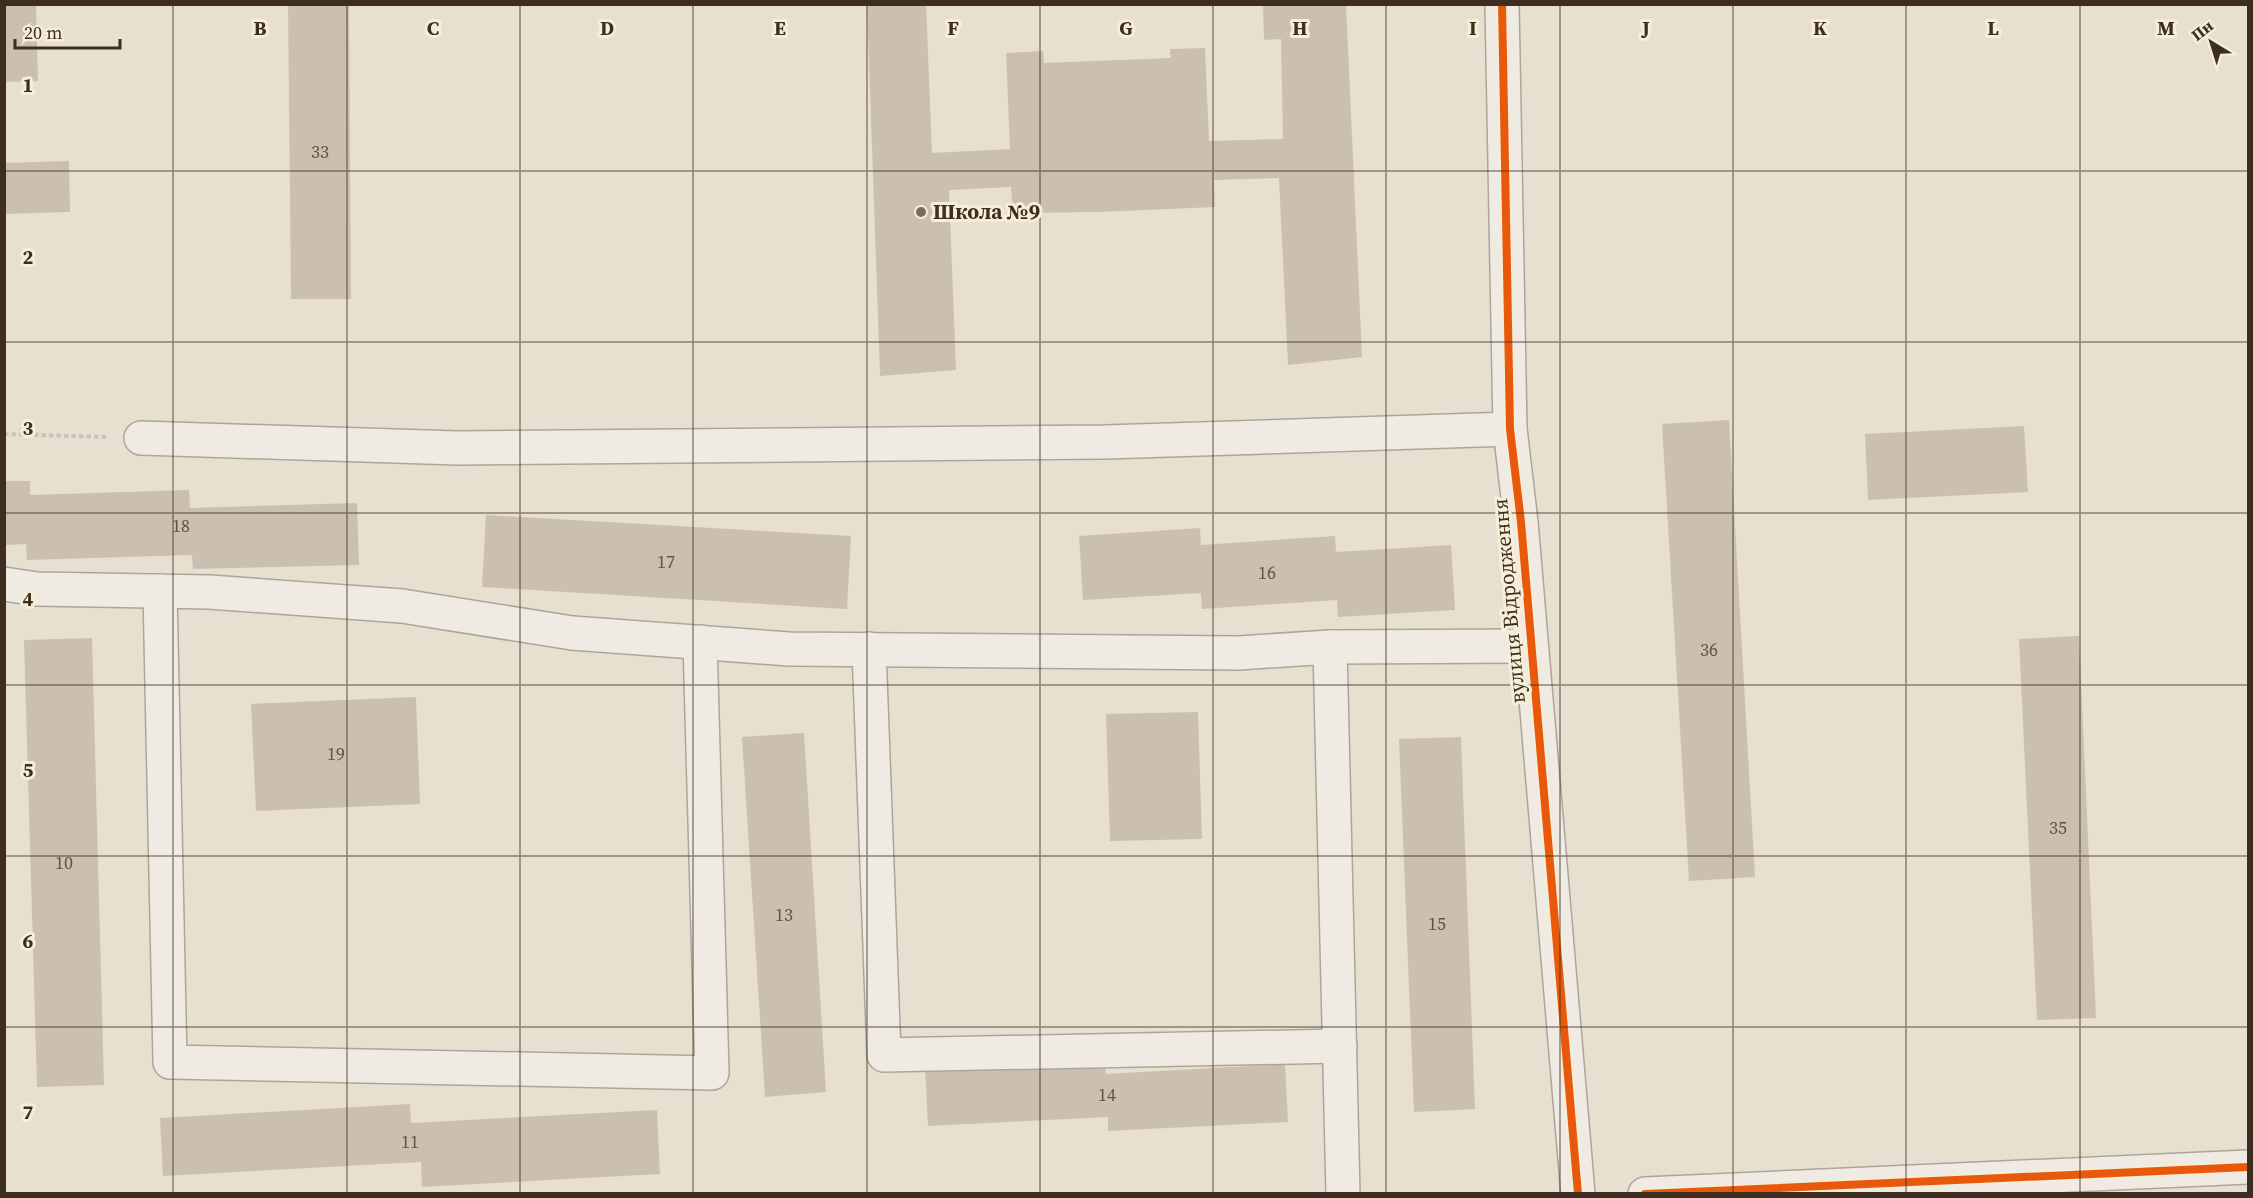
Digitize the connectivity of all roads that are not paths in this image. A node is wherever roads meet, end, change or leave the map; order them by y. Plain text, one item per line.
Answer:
1 (1502, 4) edge
2 (1510, 429) junction
3 (141, 438) road end
4 (4, 584) edge
5 (160, 591) junction
6 (700, 642) junction
7 (1531, 646) junction
8 (1330, 647) junction
9 (869, 649) junction
10 (1340, 1046) junction
11 (2248, 1167) edge
12 (1343, 1194) edge
13 (1578, 1194) edge
14 (1645, 1194) edge

1 - 2 street, вулиця Відродження
2 - 3 street
2 - 7 street, вулиця Відродження
4 - 5 street
5 - 6 street
5 - 6 street
6 - 9 street
7 - 8 street
7 - 13 street, вулиця Відродження
8 - 9 street
8 - 10 street
9 - 10 street
10 - 12 street
11 - 14 street

